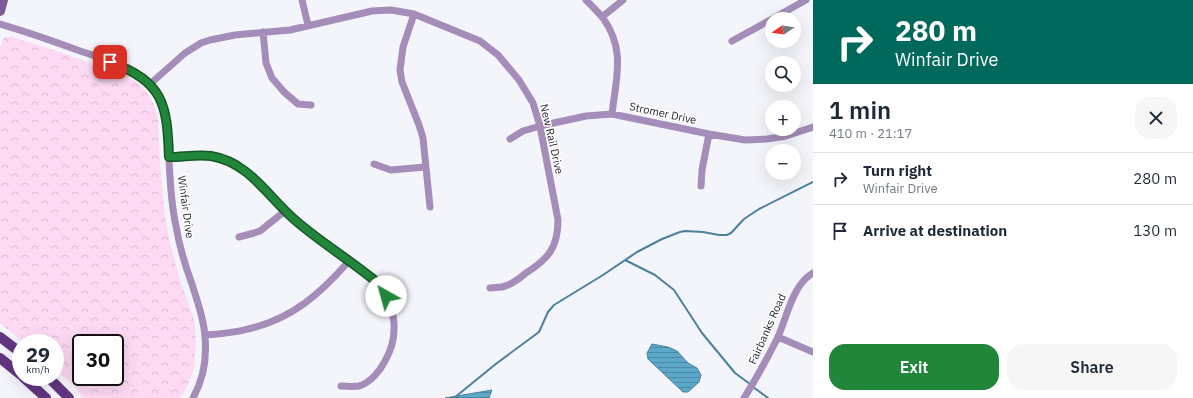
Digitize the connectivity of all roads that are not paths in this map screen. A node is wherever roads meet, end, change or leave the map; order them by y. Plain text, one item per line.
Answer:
1 (3, 0) edge
2 (302, 0) edge
3 (586, 0) edge
4 (623, 0) edge
5 (806, 0) edge
6 (0, 11) edge
7 (785, 12) edge
8 (414, 14) junction
9 (602, 17) junction
10 (765, 23) edge
11 (0, 24) edge
12 (308, 25) junction
13 (263, 32) junction
14 (732, 41) dead end
15 (150, 84) junction
16 (311, 105) dead end
17 (612, 114) junction
18 (540, 126) junction
19 (813, 128) edge
20 (709, 134) junction
21 (510, 139) dead end
22 (169, 157) junction
23 (374, 164) dead end
24 (426, 167) junction
25 (701, 186) dead end
26 (430, 207) dead end
27 (285, 211) junction
28 (239, 237) dead end
29 (349, 261) junction
30 (813, 273) edge
31 (490, 288) dead end
32 (205, 335) junction
33 (778, 336) junction
34 (0, 337) edge
35 (12, 346) edge
36 (813, 352) edge
37 (0, 358) edge
38 (12, 368) edge
39 (33, 386) edge
40 (57, 386) edge
41 (341, 386) dead end
42 (46, 398) edge
43 (69, 398) edge
44 (192, 398) edge
45 (744, 398) edge

1 - 6 main road
2 - 12 street
3 - 9 street
4 - 9 street
5 - 7 street
8 - 12 street, New Rail Drive
8 - 18 street, New Rail Drive
8 - 24 street
9 - 17 street
10 - 14 street
11 - 15 street, Winfair Drive
12 - 13 street, New Rail Drive
13 - 15 street, New Rail Drive
13 - 16 street
15 - 22 street, Winfair Drive
17 - 18 street, Stromer Drive
17 - 20 street, Stromer Drive
18 - 21 street, Stromer Drive
18 - 31 street, New Rail Drive
19 - 20 street, Stromer Drive
20 - 25 street
22 - 27 street
22 - 32 street, Winfair Drive
23 - 24 street
24 - 26 street
27 - 28 street
27 - 29 street
29 - 32 street
29 - 41 street
30 - 33 street, Fairbanks Road
32 - 44 street, Winfair Drive
33 - 36 street
33 - 45 street, Fairbanks Road
34 - 35 main road
37 - 38 main road
39 - 42 main road
40 - 43 main road

